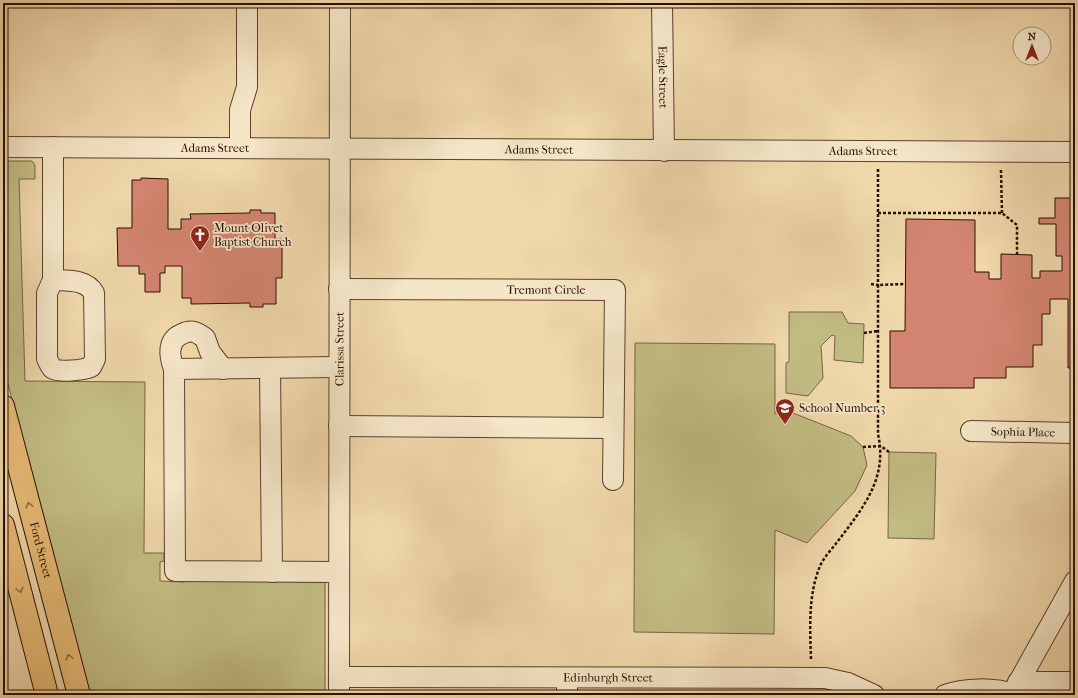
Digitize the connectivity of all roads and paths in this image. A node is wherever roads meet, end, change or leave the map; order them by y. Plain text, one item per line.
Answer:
1 (247, 3) edge
2 (340, 3) edge
3 (662, 3) edge
4 (3, 147) edge
5 (53, 147) junction
6 (240, 148) junction
7 (339, 148) junction
8 (664, 151) junction
9 (878, 151) junction
10 (1001, 152) junction
11 (1075, 152) edge
12 (878, 214) junction
13 (1002, 214) junction
14 (1017, 254) dead end
15 (53, 280) junction
16 (871, 284) dead end
17 (905, 284) dead end
18 (878, 285) junction
19 (339, 289) junction
20 (878, 331) junction
21 (864, 333) dead end
22 (339, 367) junction
23 (270, 368) junction
24 (174, 369) junction
25 (223, 369) junction
26 (4, 410) edge
27 (339, 426) junction
28 (613, 428) junction
29 (971, 431) dead end
30 (1075, 433) edge
31 (880, 446) junction
32 (863, 447) dead end
33 (889, 452) dead end
34 (613, 480) dead end
35 (3, 525) edge
36 (272, 572) junction
37 (339, 572) junction
38 (1075, 581) edge
39 (812, 678) junction
40 (1075, 682) edge
41 (339, 686) edge
42 (566, 686) edge
43 (711, 686) edge
44 (1015, 690) edge
45 (47, 695) edge
46 (79, 695) edge
47 (874, 695) edge
48 (945, 695) edge

1 - 6 street
2 - 7 street, Clarissa Street
3 - 8 street, Eagle Street
4 - 5 street, Adams Street
5 - 6 street, Adams Street
5 - 15 street
6 - 7 street, Adams Street
7 - 8 street, Adams Street
7 - 19 street, Clarissa Street
8 - 9 street, Adams Street
9 - 10 street, Adams Street
9 - 12 path
10 - 11 street, Adams Street
10 - 13 path
12 - 13 path
12 - 18 path
13 - 14 path
15 - 15 street
16 - 18 path
17 - 18 path
18 - 20 path
19 - 22 street, Clarissa Street
19 - 28 street, Tremont Circle
20 - 21 path
20 - 31 path
22 - 23 street
22 - 27 street, Clarissa Street
23 - 25 street
23 - 36 street
24 - 25 street
24 - 25 street
24 - 36 street
46 -> 26 main road, Ford Street
27 - 28 street
27 - 37 street, Clarissa Street
28 - 34 street, Tremont Circle
29 - 30 street, Sophia Place
31 - 32 path
31 - 33 path
31 - 39 path
35 -> 45 main road
36 - 37 street
37 - 41 street, Clarissa Street
38 - 44 street
39 - 43 street, Edinburgh Street
39 - 47 street, Edinburgh Street
40 - 44 street
41 - 42 street, Edinburgh Street
42 - 43 street, Edinburgh Street
44 - 48 street

